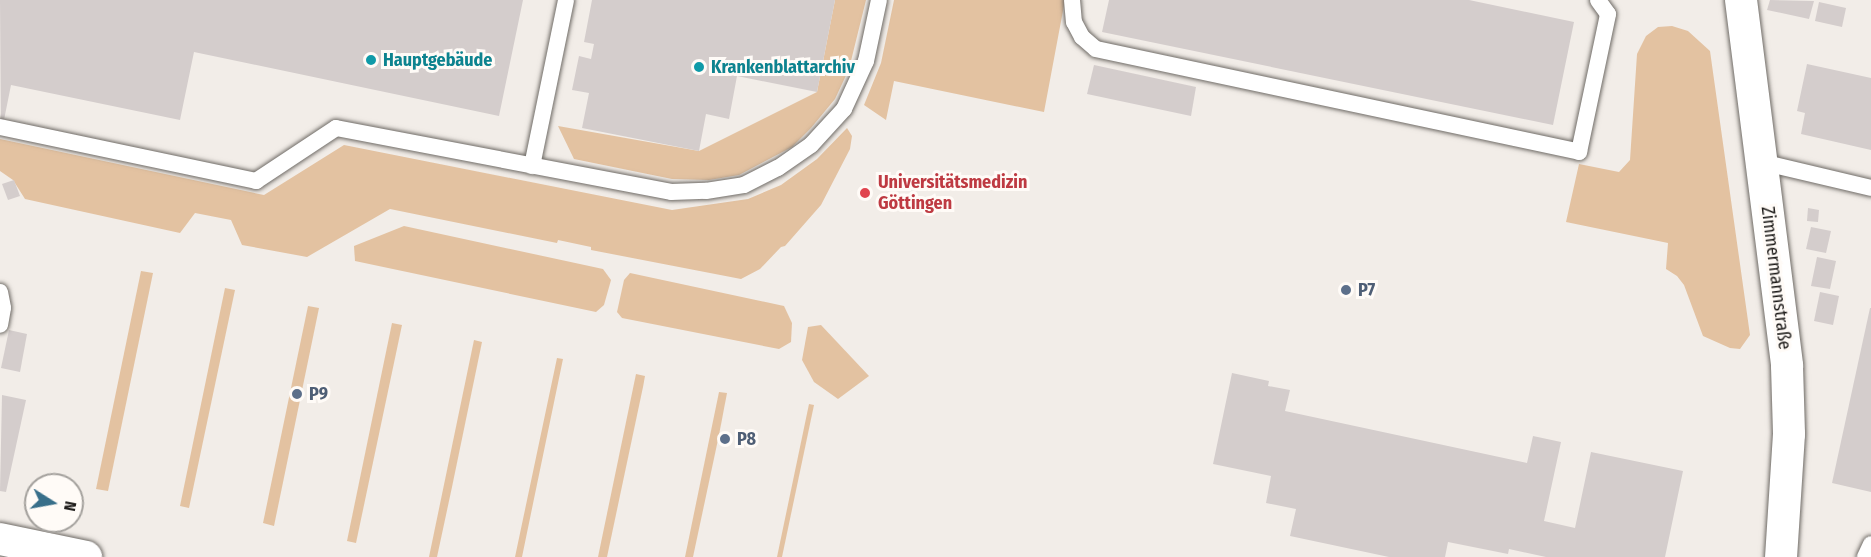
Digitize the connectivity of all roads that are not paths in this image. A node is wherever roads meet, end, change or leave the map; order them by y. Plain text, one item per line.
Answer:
1 (566, 0) edge
2 (879, 0) edge
3 (1071, 0) edge
4 (1598, 0) edge
5 (1741, 0) edge
6 (0, 127) edge
7 (1761, 162) junction
8 (532, 166) junction
9 (1871, 188) edge
10 (0, 292) edge
11 (0, 325) edge
12 (0, 539) edge
13 (1871, 544) edge
14 (86, 557) edge
15 (1780, 557) edge
16 (1864, 557) edge

1 - 8 lane
2 - 8 lane
3 - 4 lane
5 - 7 street, Zimmermannstraße
6 - 8 lane
7 - 9 lane
7 - 15 street, Zimmermannstraße
10 - 11 lane
12 - 14 street
13 - 16 lane

